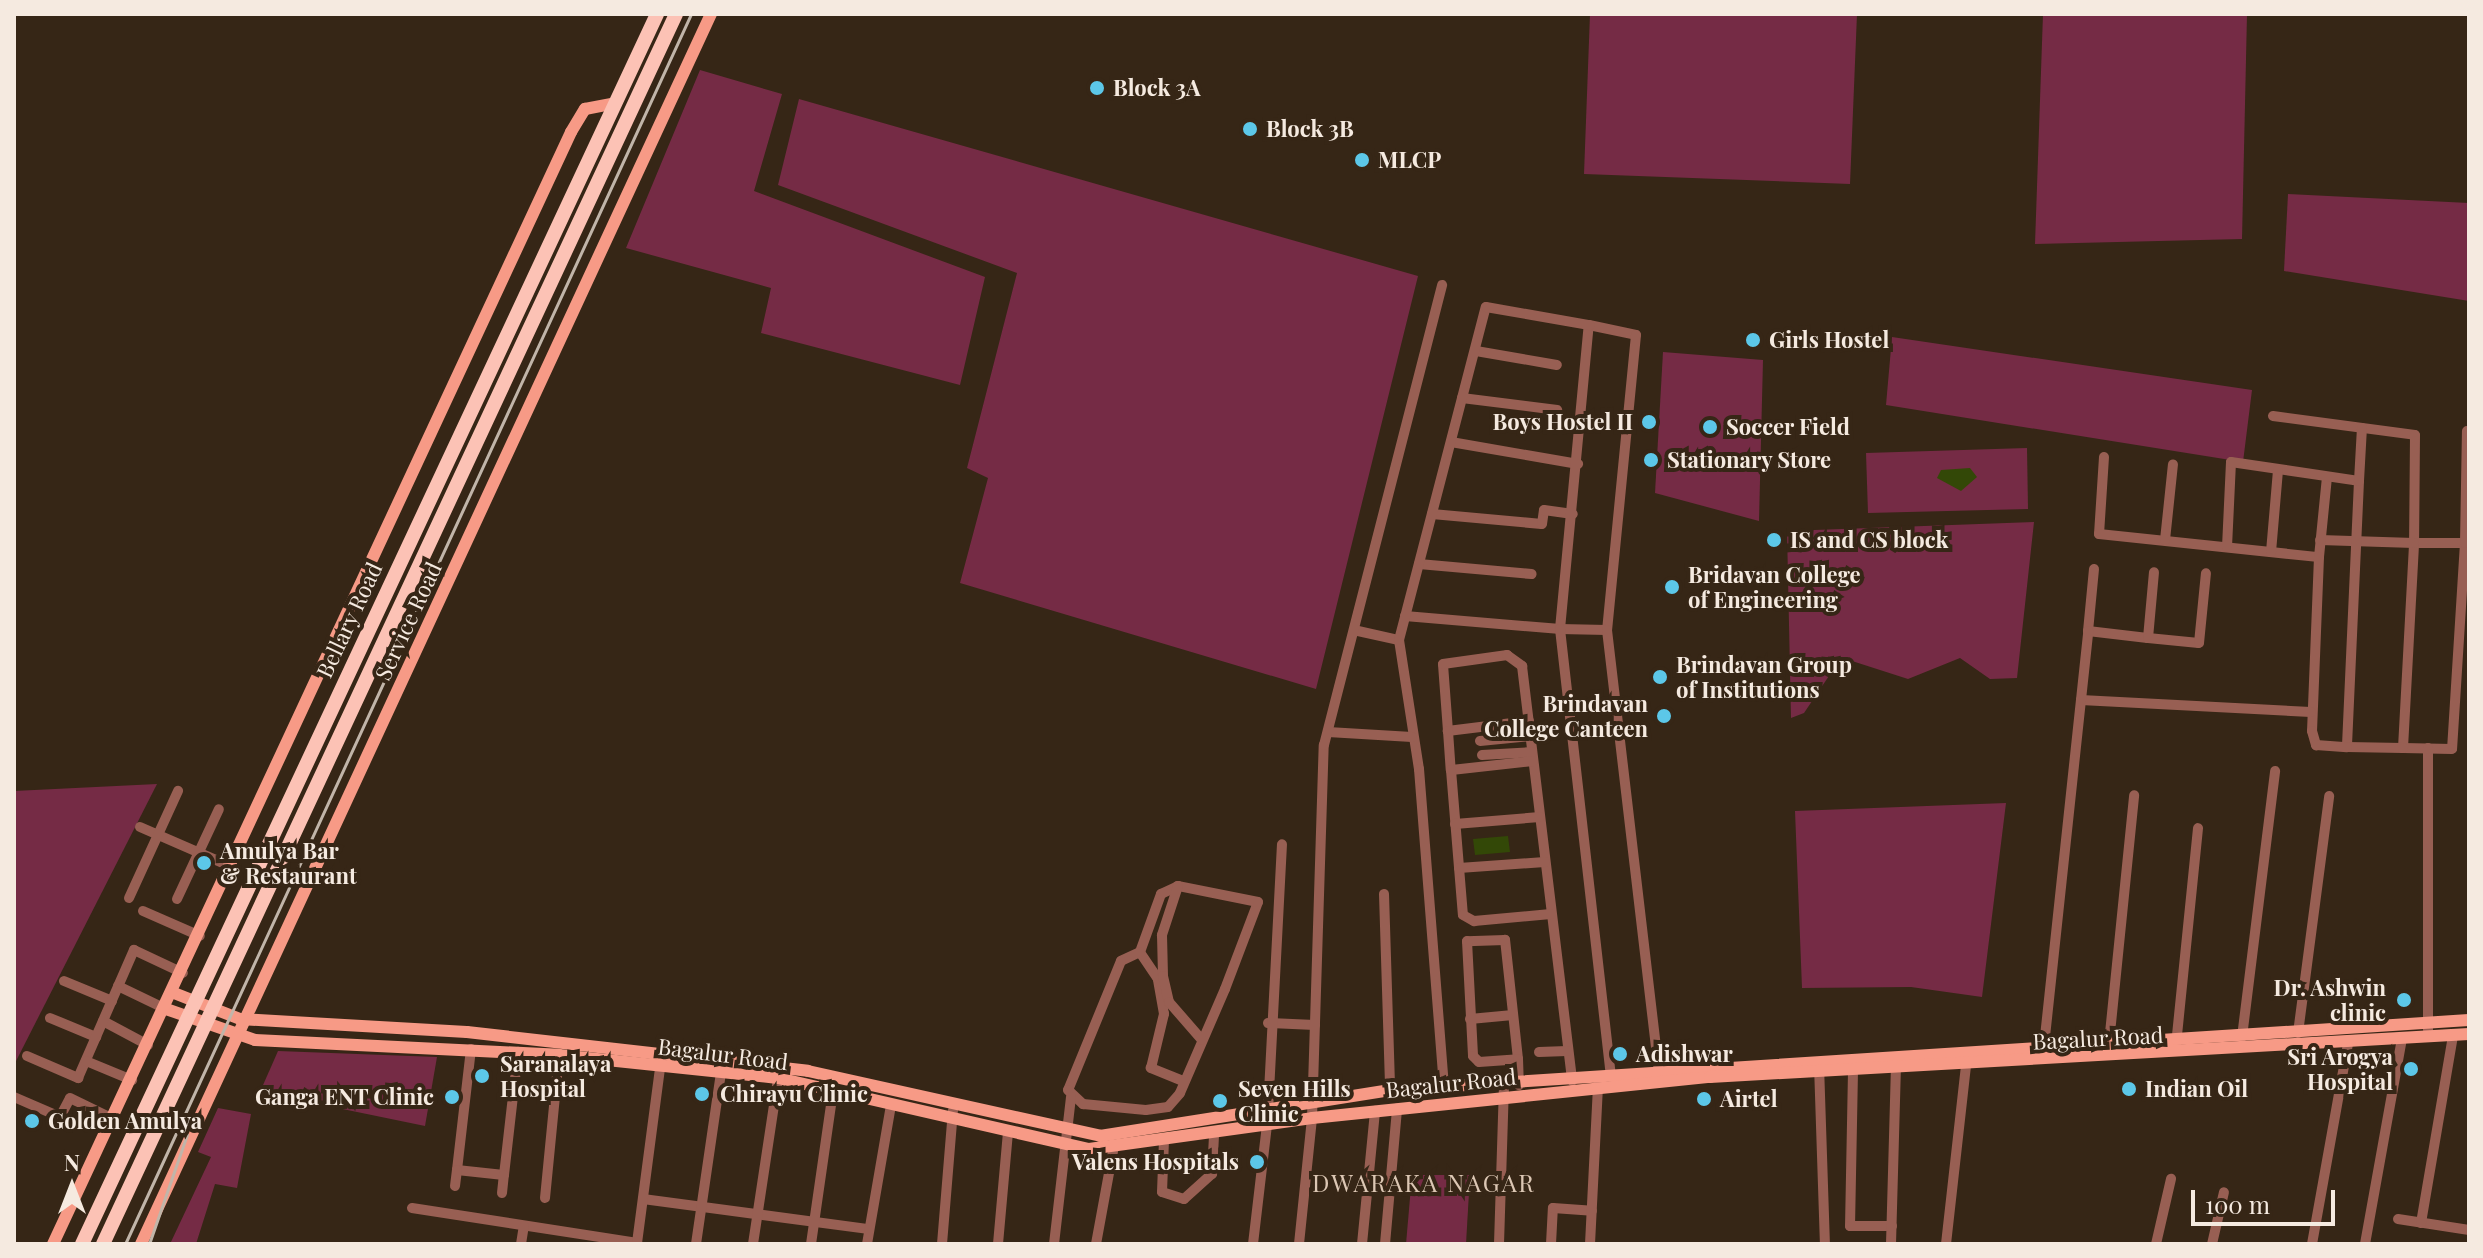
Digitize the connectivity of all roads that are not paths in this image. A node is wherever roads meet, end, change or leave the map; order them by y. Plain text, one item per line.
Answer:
1 (657, 14) edge
2 (676, 14) edge
3 (711, 14) edge
4 (615, 103) junction
5 (1442, 285) dead end
6 (1589, 325) junction
7 (1476, 351) junction
8 (1557, 365) dead end
9 (1462, 398) junction
10 (1557, 410) dead end
11 (2273, 416) dead end
12 (2362, 428) junction
13 (2467, 431) dead end
14 (1451, 442) junction
15 (2104, 457) dead end
16 (1578, 464) junction
17 (2173, 464) dead end
18 (2278, 470) junction
19 (2327, 477) junction
20 (2359, 481) junction
21 (1432, 514) junction
22 (1573, 514) junction
23 (2165, 540) junction
24 (2320, 540) junction
25 (2414, 543) junction
26 (2465, 543) junction
27 (2357, 544) junction
28 (2227, 547) junction
29 (2271, 552) junction
30 (2319, 557) junction
31 (1419, 564) junction
32 (2094, 569) dead end
33 (2154, 572) dead end
34 (2206, 573) dead end
35 (1532, 574) dead end
36 (1405, 616) junction
37 (1560, 629) junction
38 (1607, 630) junction
39 (1358, 631) junction
40 (2088, 631) junction
41 (2148, 638) junction
42 (1399, 640) junction
43 (2081, 700) junction
44 (2311, 712) junction
45 (1529, 721) junction
46 (1448, 731) junction
47 (1328, 732) junction
48 (1530, 736) junction
49 (1412, 737) junction
50 (1480, 741) dead end
51 (2347, 747) junction
52 (2403, 748) junction
53 (2428, 748) junction
54 (1482, 755) dead end
55 (1533, 756) junction
56 (1451, 770) junction
57 (2275, 771) dead end
58 (178, 791) dead end
59 (2134, 795) dead end
60 (2329, 796) dead end
61 (219, 809) dead end
62 (1540, 817) junction
63 (1455, 824) junction
64 (140, 827) dead end
65 (2198, 828) dead end
66 (159, 835) junction
67 (1282, 844) dead end
68 (200, 853) junction
69 (1545, 862) junction
70 (232, 867) junction
71 (1459, 868) junction
72 (1178, 886) junction
73 (1384, 894) dead end
74 (129, 898) dead end
75 (177, 899) dead end
76 (143, 911) dead end
77 (1551, 914) junction
78 (200, 936) junction
79 (1140, 952) junction
80 (183, 973) junction
81 (64, 981) dead end
82 (118, 986) junction
83 (174, 993) junction
84 (112, 1001) junction
85 (166, 1009) junction
86 (1513, 1015) junction
87 (50, 1018) dead end
88 (240, 1019) junction
89 (1470, 1019) junction
90 (2469, 1020) edge
91 (103, 1021) junction
92 (1268, 1023) junction
93 (2428, 1023) junction
94 (1315, 1025) junction
95 (2298, 1033) junction
96 (2469, 1034) edge
97 (2453, 1035) junction
98 (233, 1036) junction
99 (96, 1037) junction
100 (2242, 1037) junction
101 (2428, 1037) junction
102 (2402, 1039) junction
103 (1202, 1040) junction
104 (2109, 1043) junction
105 (2348, 1043) junction
106 (148, 1045) junction
107 (2044, 1046) junction
108 (2176, 1047) junction
109 (471, 1049) junction
110 (662, 1051) junction
111 (1567, 1051) junction
112 (518, 1052) junction
113 (1539, 1052) dead end
114 (559, 1055) junction
115 (27, 1056) dead end
116 (1518, 1059) junction
117 (86, 1061) junction
118 (1819, 1065) junction
119 (1966, 1065) junction
120 (660, 1066) junction
121 (1896, 1069) junction
122 (1659, 1071) junction
123 (1853, 1071) junction
124 (721, 1072) junction
125 (1611, 1077) junction
126 (778, 1078) junction
127 (132, 1080) junction
128 (1183, 1081) junction
129 (1572, 1081) junction
130 (1598, 1084) junction
131 (1519, 1085) junction
132 (1444, 1086) junction
133 (1390, 1090) junction
134 (833, 1091) junction
135 (1505, 1092) junction
136 (14, 1097) edge
137 (1071, 1097) junction
138 (1313, 1104) junction
139 (891, 1105) junction
140 (1168, 1107) junction
141 (1397, 1109) junction
142 (1146, 1110) junction
143 (1268, 1111) junction
144 (1375, 1111) junction
145 (952, 1115) junction
146 (1312, 1118) junction
147 (113, 1119) junction
148 (1267, 1125) junction
149 (1170, 1126) junction
150 (1145, 1129) junction
151 (1008, 1132) junction
152 (1214, 1135) junction
153 (1063, 1138) junction
154 (1130, 1138) junction
155 (1164, 1140) junction
156 (1114, 1146) junction
157 (457, 1170) junction
158 (504, 1175) junction
159 (2171, 1179) dead end
160 (455, 1186) dead end
161 (2224, 1192) dead end
162 (502, 1193) dead end
163 (545, 1198) dead end
164 (643, 1199) junction
165 (701, 1207) junction
166 (412, 1208) dead end
167 (1592, 1211) junction
168 (757, 1214) junction
169 (2398, 1219) dead end
170 (814, 1222) junction
171 (2421, 1223) junction
172 (524, 1226) junction
173 (1892, 1226) junction
174 (869, 1229) junction
175 (2469, 1230) edge
176 (637, 1243) edge
177 (53, 1244) edge
178 (82, 1244) edge
179 (103, 1244) edge
180 (141, 1244) edge
181 (521, 1244) edge
182 (696, 1244) edge
183 (753, 1244) edge
184 (811, 1244) edge
185 (867, 1244) edge
186 (942, 1244) edge
187 (998, 1244) edge
188 (1054, 1244) edge
189 (1096, 1244) edge
190 (1253, 1244) edge
191 (1299, 1244) edge
192 (1362, 1244) edge
193 (1385, 1244) edge
194 (1499, 1244) edge
195 (1551, 1244) edge
196 (1590, 1244) edge
197 (1825, 1244) edge
198 (1891, 1244) edge
199 (1946, 1244) edge
200 (2156, 1244) edge
201 (2212, 1244) edge
202 (2312, 1244) edge
203 (2365, 1244) edge

1 - 4 highway, Bellary Road
2 - 179 highway, Bellary Road
3 - 88 main road, Service Road
4 - 70 main road
4 - 178 highway, Bellary Road
5 - 39 street
6 - 7 street
6 - 16 street
6 - 38 street
7 - 8 street
7 - 9 street
9 - 10 street
9 - 14 street
11 - 12 street
12 - 20 street
12 - 25 street
13 - 26 street
14 - 16 street
14 - 21 street
15 - 23 street
16 - 22 street
17 - 23 street
18 - 19 street
18 - 28 street
18 - 29 street
19 - 20 street
19 - 24 street
20 - 27 street
21 - 22 street
21 - 31 street
22 - 37 street
23 - 28 street
24 - 27 street
24 - 30 street
25 - 26 street
25 - 27 street
25 - 52 street
26 - 53 street
27 - 51 street
28 - 29 street
29 - 30 street
30 - 44 street
31 - 35 street
31 - 36 street
32 - 40 street
33 - 41 street
34 - 41 street
36 - 37 street
36 - 42 street
37 - 38 street
37 - 125 street
38 - 122 street
39 - 42 street
39 - 47 street
40 - 41 street
40 - 43 street
42 - 49 street
43 - 44 street
43 - 107 street
44 - 51 street
45 - 46 street
45 - 46 street
45 - 48 street
46 - 56 street
47 - 49 street
47 - 94 street
48 - 50 street
48 - 55 street
49 - 132 street
51 - 52 street
52 - 53 street
53 - 93 street
54 - 55 street
55 - 56 street
55 - 62 street
56 - 63 street
57 - 100 street
58 - 66 street
59 - 104 street
60 - 95 street
61 - 68 street
62 - 63 street
62 - 69 street
63 - 71 street
64 - 66 street
65 - 108 street
66 - 68 street
66 - 74 street
67 - 92 street
68 - 70 street
68 - 75 street
69 - 71 street
69 - 77 street
70 - 78 main road
71 - 77 street
72 - 79 street
72 - 103 street
72 - 103 street
73 - 133 street
76 - 78 street
77 - 111 street
78 - 80 main road
79 - 128 street
79 - 137 street
80 - 82 street
80 - 83 main road
81 - 84 street
82 - 84 street
82 - 85 street
83 - 85 main road
83 - 88 main road, Bagalur Road
84 - 91 street
85 - 98 main road, Bagalur Road
85 - 106 main road
86 - 89 street
86 - 89 street
86 - 116 street
87 - 99 street
88 - 98 main road, Service Road
88 - 110 main road, Bagalur Road
89 - 116 street
90 - 93 main road, Bagalur Road
91 - 99 street
91 - 106 street
92 - 94 street
92 - 143 street
93 - 95 main road, Bagalur Road
93 - 101 street
94 - 138 street
95 - 100 main road, Bagalur Road
96 - 97 main road, Bagalur Road
97 - 101 main road, Bagalur Road
97 - 171 street
98 - 109 main road, Bagalur Road
98 - 180 main road, Service Road
99 - 117 street
100 - 108 main road, Bagalur Road
101 - 102 main road, Bagalur Road
102 - 105 main road, Bagalur Road
102 - 203 street
103 - 128 street
104 - 107 main road, Bagalur Road
104 - 108 main road, Bagalur Road
105 - 108 main road, Bagalur Road
105 - 202 street
106 - 127 main road
107 - 118 main road, Bagalur Road
108 - 119 main road, Bagalur Road
109 - 112 main road, Bagalur Road
109 - 157 street
110 - 120 street
110 - 145 main road, Bagalur Road
111 - 113 street
111 - 129 street
112 - 114 main road, Bagalur Road
112 - 158 street
114 - 120 main road, Bagalur Road
114 - 163 street
115 - 117 street
116 - 131 street
117 - 127 street
118 - 122 main road, Bagalur Road
118 - 123 main road, Bagalur Road
118 - 130 main road, Bagalur Road
118 - 197 street
119 - 121 main road, Bagalur Road
119 - 199 street
120 - 124 main road, Bagalur Road
120 - 164 street
121 - 123 main road, Bagalur Road
121 - 173 street
122 - 125 main road, Bagalur Road
123 - 173 street
124 - 126 main road, Bagalur Road
124 - 165 street
125 - 130 main road, Bagalur Road
126 - 134 main road, Bagalur Road
126 - 168 street
127 - 147 main road
128 - 140 street
129 - 130 main road, Bagalur Road
129 - 131 main road, Bagalur Road
130 - 135 main road, Bagalur Road
130 - 167 street
131 - 135 main road, Bagalur Road
132 - 133 main road, Bagalur Road
132 - 135 main road, Bagalur Road
133 - 138 main road, Bagalur Road
134 - 139 main road, Bagalur Road
134 - 170 street
135 - 141 main road, Bagalur Road
135 - 194 street
136 - 147 street
137 - 142 street
137 - 153 street
138 - 143 main road, Bagalur Road
138 - 146 street
139 - 145 main road, Bagalur Road
139 - 174 street
140 - 142 street
140 - 149 street
141 - 144 main road, Bagalur Road
141 - 193 street
142 - 150 street
143 - 149 main road, Bagalur Road
144 - 146 main road, Bagalur Road
144 - 192 street
145 - 151 main road, Bagalur Road
145 - 153 main road, Bagalur Road
145 - 186 street
146 - 148 main road, Bagalur Road
146 - 191 street
147 - 177 main road
148 - 152 main road, Bagalur Road
148 - 190 street
149 - 150 main road, Bagalur Road
150 - 154 main road, Bagalur Road
151 - 153 main road, Bagalur Road
151 - 187 street
152 - 155 main road, Bagalur Road
152 - 155 street
153 - 154 main road, Bagalur Road
153 - 156 main road, Bagalur Road
153 - 188 street
154 - 155 main road, Bagalur Road
154 - 156 main road, Bagalur Road
156 - 189 street
157 - 158 street
157 - 160 street
158 - 162 street
159 - 200 street
161 - 201 street
164 - 165 street
164 - 176 street
165 - 168 street
165 - 182 street
166 - 172 street
167 - 195 street
167 - 196 street
168 - 170 street
168 - 183 street
169 - 171 street
170 - 174 street
170 - 184 street
171 - 175 street
172 - 176 street
172 - 181 street
173 - 198 street
174 - 185 street

